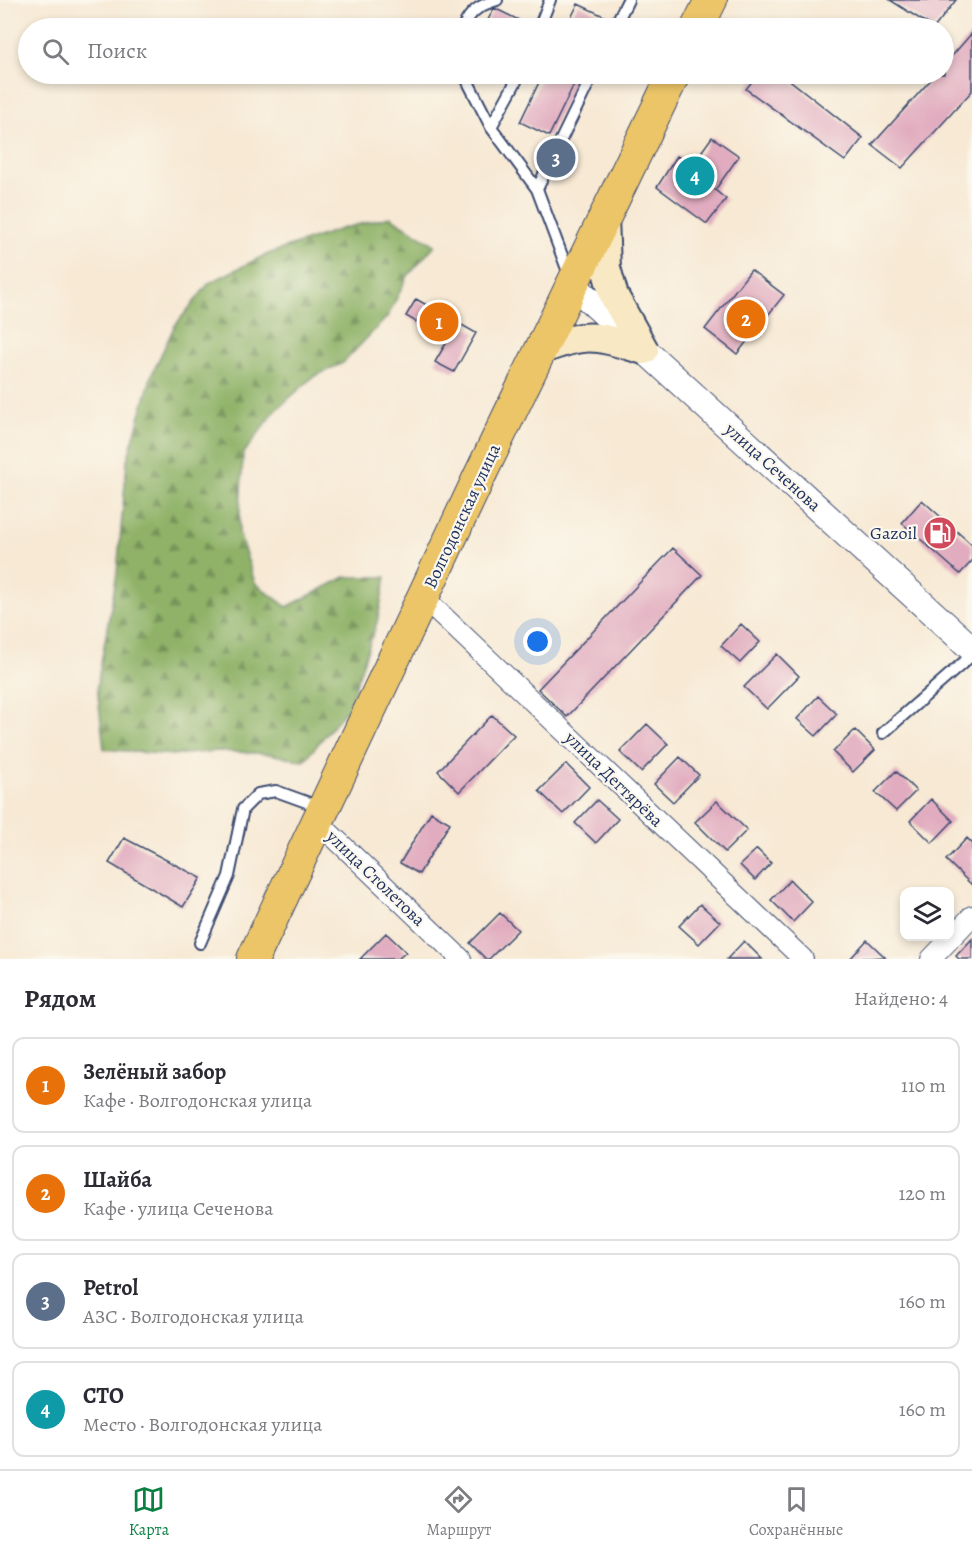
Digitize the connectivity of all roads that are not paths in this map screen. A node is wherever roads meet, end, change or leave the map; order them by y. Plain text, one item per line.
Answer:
1 (497, 0) edge
2 (550, 0) edge
3 (628, 0) edge
4 (711, 0) edge
5 (467, 18) edge
6 (543, 18) edge
7 (619, 18) edge
8 (702, 18) edge
9 (469, 84) edge
10 (515, 84) edge
11 (588, 84) edge
12 (669, 84) edge
13 (491, 127) junction
14 (537, 189) junction
15 (604, 217) junction
16 (573, 285) junction
17 (541, 350) junction
18 (644, 350) junction
19 (424, 598) junction
20 (972, 649) edge
21 (972, 655) edge
22 (883, 733) dead end
23 (320, 814) junction
24 (972, 916) edge
25 (200, 944) dead end
26 (253, 959) edge
27 (461, 959) edge
28 (803, 959) edge
29 (931, 959) edge

1 - 5 lane
2 - 6 lane
3 - 7 lane
4 - 8 main road
9 - 13 lane
10 - 13 lane
11 - 14 lane
12 - 15 main road, Волгодонская улица
13 - 14 lane
14 - 16 lane
15 - 16 main road, Волгодонская улица
15 - 18 main road
16 - 17 main road, Волгодонская улица
16 - 18 street, улица Сеченова
17 - 18 main road
17 - 19 main road, Волгодонская улица
18 - 20 street, улица Сеченова
19 - 23 main road, Волгодонская улица
19 - 28 street, улица Дегтярёва
21 - 22 lane
23 - 25 lane
23 - 26 main road, Волгодонская улица
23 - 27 street, улица Столетова
24 - 29 street

